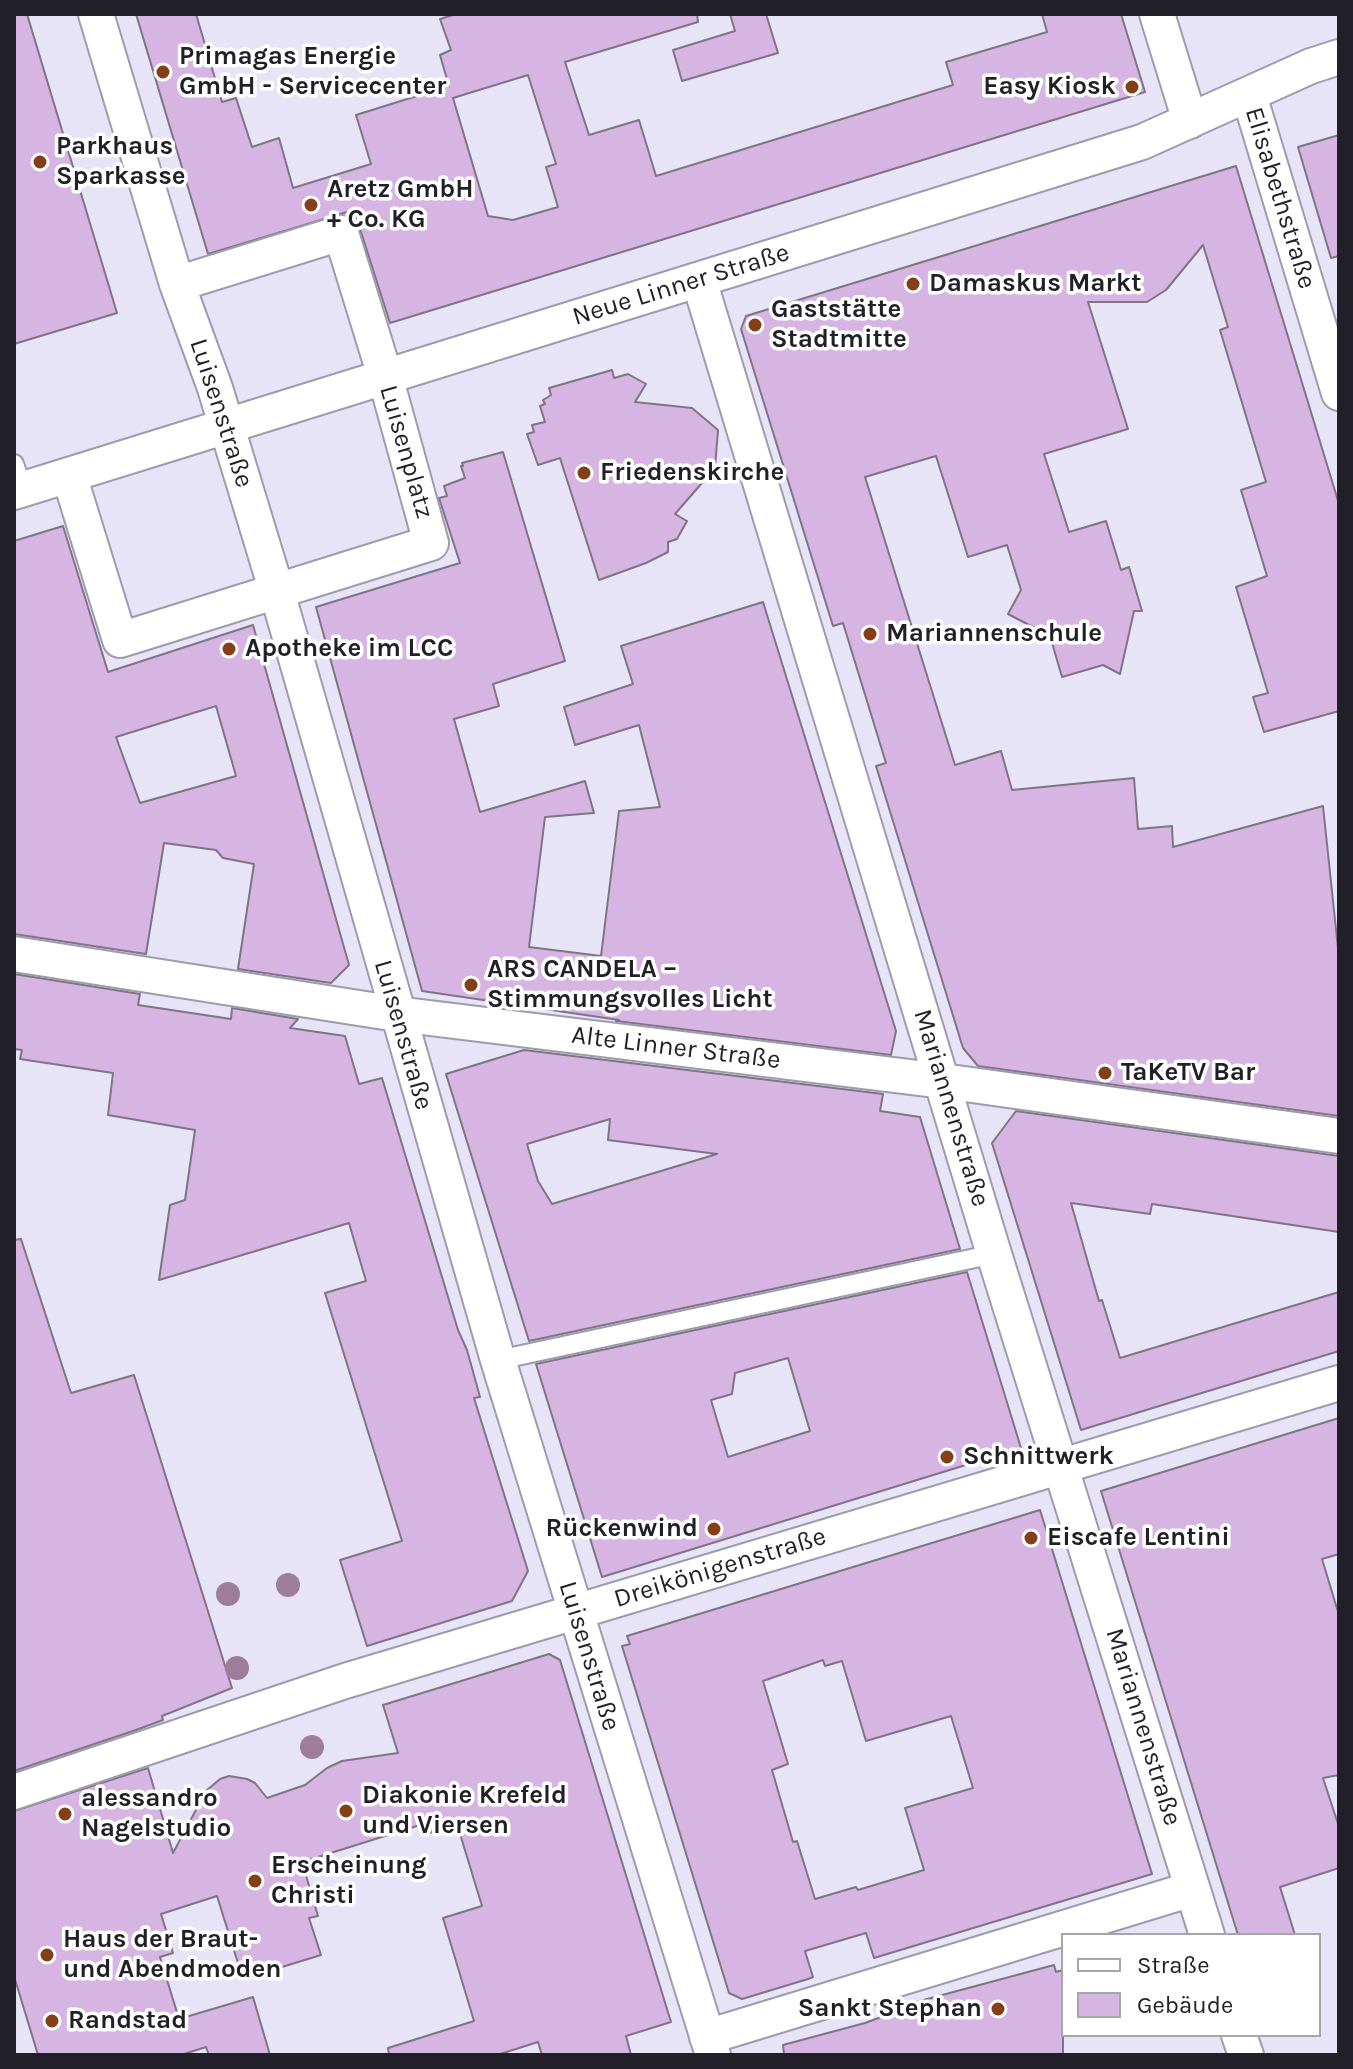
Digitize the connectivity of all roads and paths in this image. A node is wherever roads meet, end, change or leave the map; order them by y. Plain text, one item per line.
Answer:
1 (96, 14) edge
2 (1157, 14) edge
3 (1339, 57) edge
4 (1249, 95) junction
5 (1190, 121) junction
6 (699, 280) junction
7 (177, 284) junction
8 (385, 376) junction
9 (1339, 393) edge
10 (227, 427) junction
11 (69, 475) junction
12 (17, 482) edge
13 (277, 592) junction
14 (14, 954) edge
15 (397, 1014) junction
16 (943, 1081) junction
17 (1339, 1136) edge
18 (994, 1254) junction
19 (498, 1360) junction
20 (1339, 1383) edge
21 (1062, 1465) junction
22 (575, 1611) junction
23 (14, 1792) edge
24 (1192, 1889) junction
25 (1206, 1933) edge
26 (710, 2046) edge

1 - 7 street, Luisenstraße
2 - 5 street
3 - 4 street, Neue Linner Straße
4 - 5 street, Neue Linner Straße
4 - 9 street, Elisabethstraße
5 - 6 street, Neue Linner Straße
6 - 8 street, Neue Linner Straße
6 - 16 street, Mariannenstraße
7 - 8 street, Luisenplatz
7 - 10 street, Luisenstraße
8 - 10 street, Neue Linner Straße
8 - 13 street, Luisenplatz
10 - 11 street, Neue Linner Straße
10 - 13 street, Luisenstraße
11 - 12 street, Neue Linner Straße
11 - 13 street, Luisenplatz
13 - 15 street, Luisenstraße
14 - 15 street, Alte Linner Straße
15 - 16 street, Alte Linner Straße
15 - 19 street, Luisenstraße
16 - 17 street, Alte Linner Straße
16 - 18 street, Mariannenstraße
18 - 19 lane
18 - 21 street, Mariannenstraße
19 - 22 street, Luisenstraße
20 - 21 street, Dreikönigenstraße
21 - 22 street, Dreikönigenstraße
21 - 24 street, Mariannenstraße
22 - 23 street, Dreikönigenstraße
22 - 26 street, Luisenstraße
24 - 25 street, Mariannenstraße
24 - 26 street

